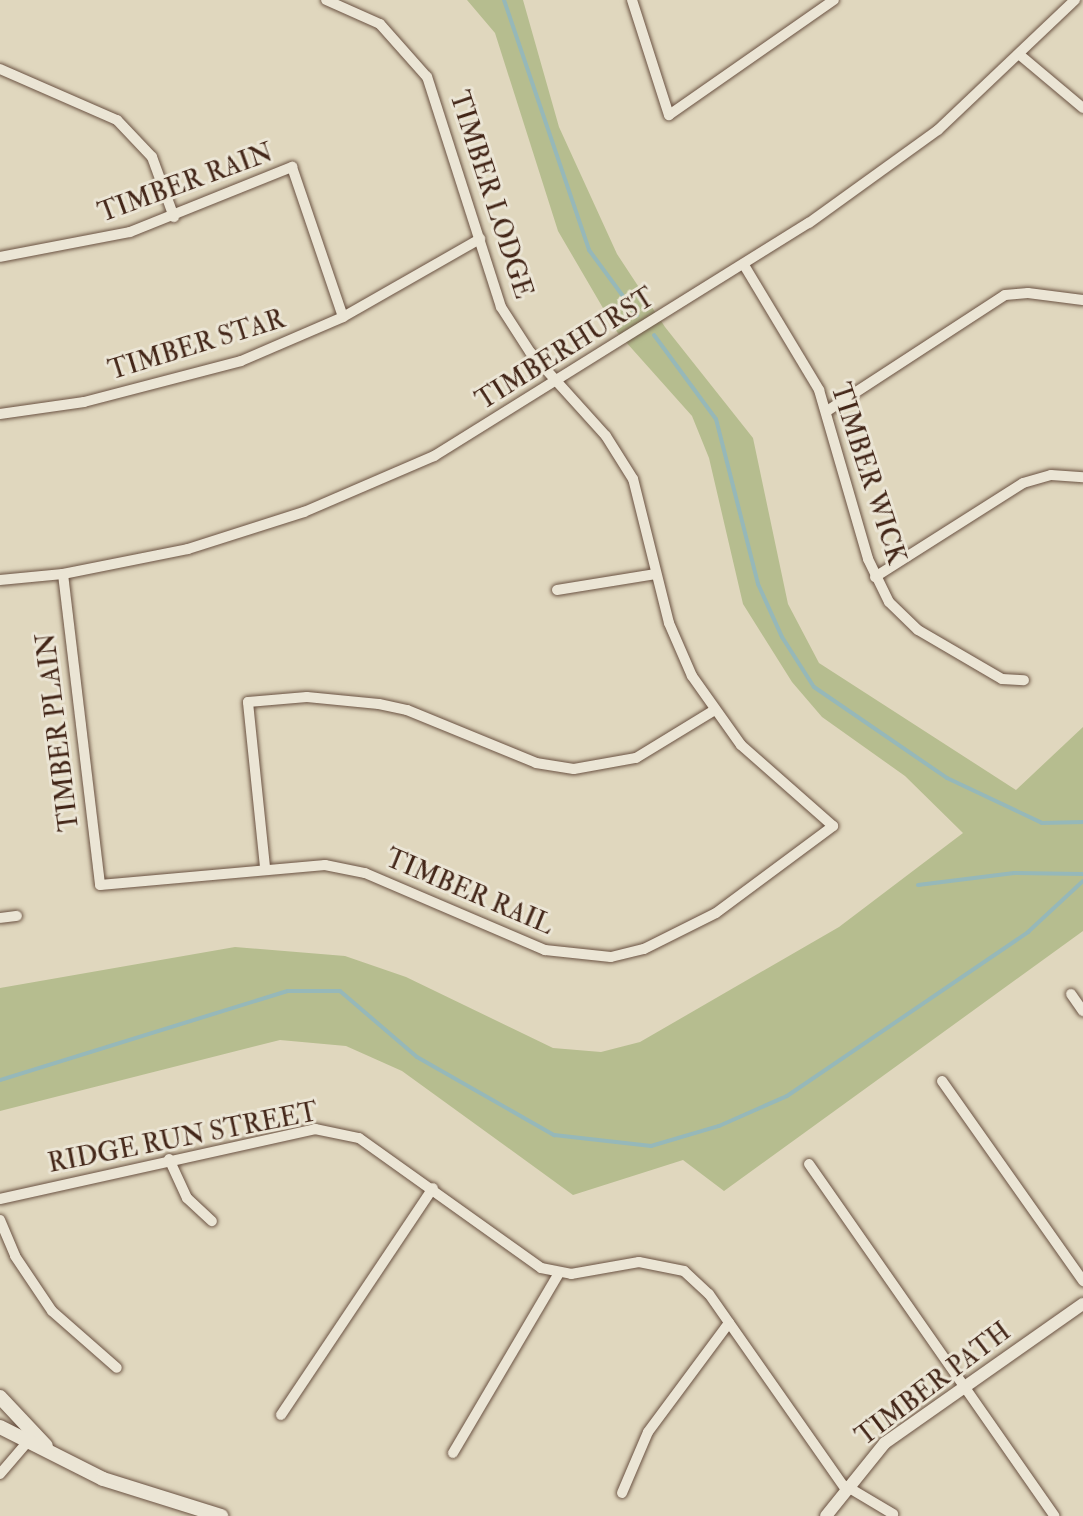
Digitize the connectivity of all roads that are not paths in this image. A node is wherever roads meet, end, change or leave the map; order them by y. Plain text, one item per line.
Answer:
1 (326, 0) edge
2 (632, 0) edge
3 (834, 0) edge
4 (1075, 0) edge
5 (1021, 56) junction
6 (0, 69) edge
7 (1083, 108) edge
8 (174, 217) junction
9 (480, 239) junction
10 (0, 257) edge
11 (744, 265) junction
12 (1083, 300) edge
13 (343, 317) junction
14 (557, 382) junction
15 (827, 411) junction
16 (0, 414) edge
17 (1083, 477) edge
18 (63, 574) junction
19 (656, 574) junction
20 (875, 577) junction
21 (0, 580) edge
22 (557, 590) dead end
23 (1024, 680) dead end
24 (713, 711) junction
25 (833, 826) joint
26 (265, 867) junction
27 (100, 885) joint
28 (17, 916) dead end
29 (0, 918) edge
30 (1071, 994) dead end
31 (1083, 1011) edge
32 (942, 1081) dead end
33 (169, 1159) junction
34 (809, 1164) dead end
35 (433, 1188) junction
36 (0, 1199) edge
37 (0, 1220) edge
38 (212, 1221) dead end
39 (559, 1273) junction
40 (1083, 1281) edge
41 (1083, 1304) edge
42 (729, 1323) junction
43 (117, 1368) dead end
44 (965, 1387) junction
45 (0, 1397) edge
46 (281, 1415) dead end
47 (0, 1427) edge
48 (32, 1438) junction
49 (453, 1453) dead end
50 (0, 1474) edge
51 (846, 1487) junction
52 (622, 1493) dead end
53 (893, 1514) edge
54 (221, 1516) edge
55 (826, 1516) edge
56 (1055, 1516) edge

1 - 9 street, TIMBER LODGE
2 - 3 street
4 - 5 street, TIMBERHURST
5 - 7 street
5 - 11 street, TIMBERHURST
6 - 8 street
8 - 10 street, TIMBER RAIN
8 - 13 street, TIMBER RAIN
9 - 13 street, TIMBER STAR
9 - 14 street, TIMBER LODGE
11 - 14 street, TIMBERHURST
11 - 15 street, TIMBER WICK
12 - 15 street
13 - 16 street, TIMBER STAR
14 - 18 street, TIMBERHURST
14 - 19 street, TIMBER LODGE
15 - 20 street, TIMBER WICK
17 - 20 street
18 - 21 street, TIMBERHURST
18 - 27 street, TIMBER PLAIN
19 - 22 street
19 - 24 street, TIMBER LODGE
20 - 23 street, TIMBER WICK
24 - 25 street, TIMBER LODGE
24 - 26 street
25 - 26 street, TIMBER RAIL
26 - 27 street, TIMBER RAIL
28 - 29 street
30 - 31 street
32 - 40 street
33 - 35 street, RIDGE RUN STREET
33 - 36 street, RIDGE RUN STREET
33 - 38 street
34 - 44 street
35 - 39 street, RIDGE RUN STREET
35 - 46 street
37 - 43 street
39 - 42 street
39 - 49 street
41 - 44 street, TIMBER PATH
42 - 51 street
42 - 52 street
44 - 51 street, TIMBER PATH
44 - 56 street
45 - 48 main road
47 - 48 main road
48 - 50 street
48 - 54 main road
51 - 53 street
51 - 55 street, TIMBER PATH

